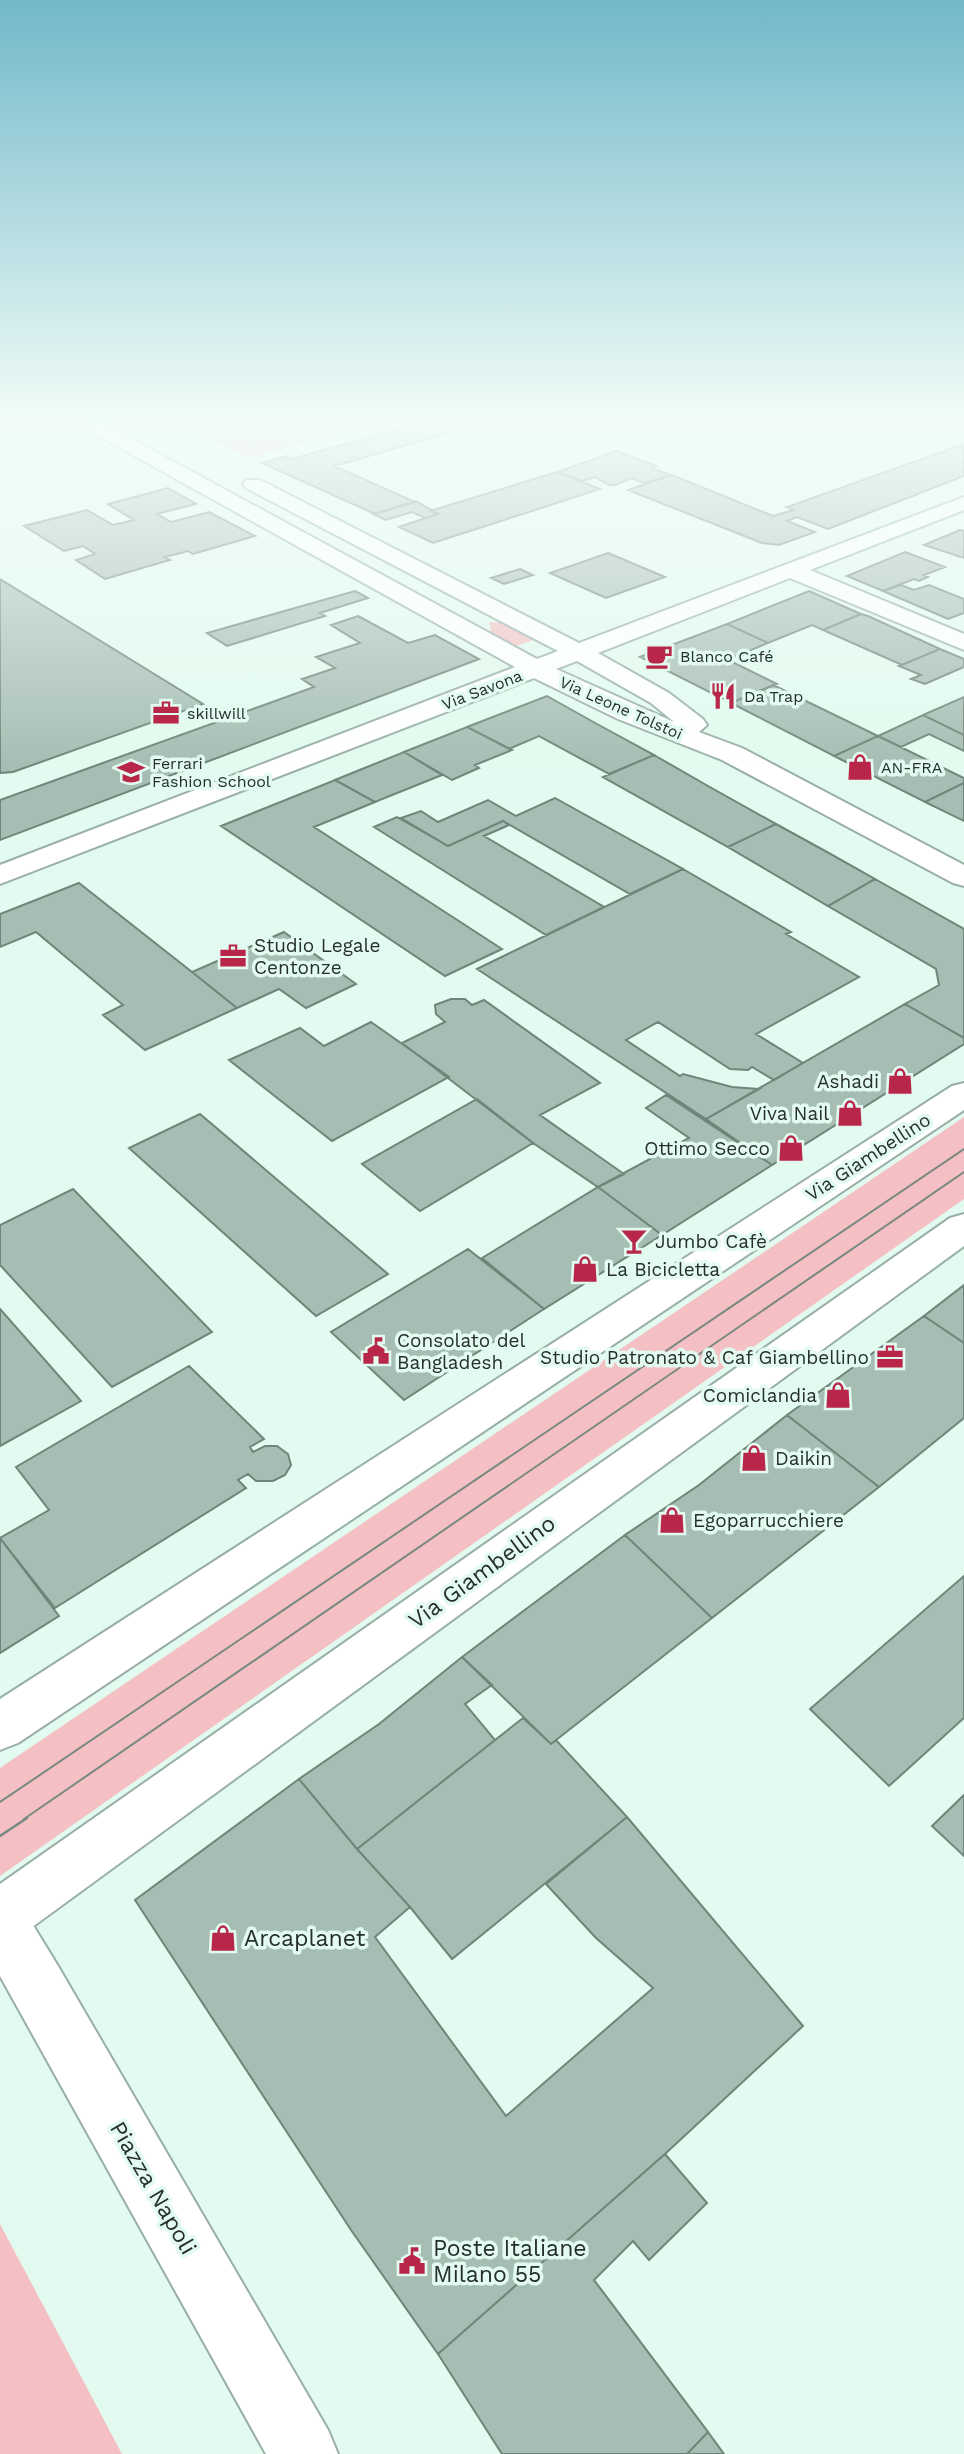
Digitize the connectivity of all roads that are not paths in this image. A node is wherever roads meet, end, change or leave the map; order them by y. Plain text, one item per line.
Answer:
1 (301, 540) edge
2 (360, 540) edge
3 (869, 540) edge
4 (371, 545) junction
5 (329, 555) junction
6 (790, 570) junction
7 (964, 643) edge
8 (576, 653) junction
9 (536, 669) junction
10 (732, 754) junction
11 (0, 875) edge
12 (964, 877) edge
13 (964, 1094) edge
14 (964, 1227) edge
15 (0, 1727) edge
16 (0, 1917) edge
17 (0, 1923) edge
18 (304, 2454) edge

1 - 5 street, Via Leone Tolstoi
2 - 4 street, Via Leone Tolstoi
3 - 6 street, Via Savona
4 - 5 street
4 - 8 street, Via Leone Tolstoi
5 - 9 street, Via Leone Tolstoi
6 - 7 street
6 - 8 street, Via Savona
8 - 9 street, Via Savona
8 - 10 street, Via Leone Tolstoi
9 - 10 street, Via Leone Tolstoi
9 - 11 street, Via Savona
10 - 12 street, Via Leone Tolstoi
13 - 15 street, Via Giambellino
14 - 16 street, Via Giambellino
17 - 18 street, Piazza Napoli

